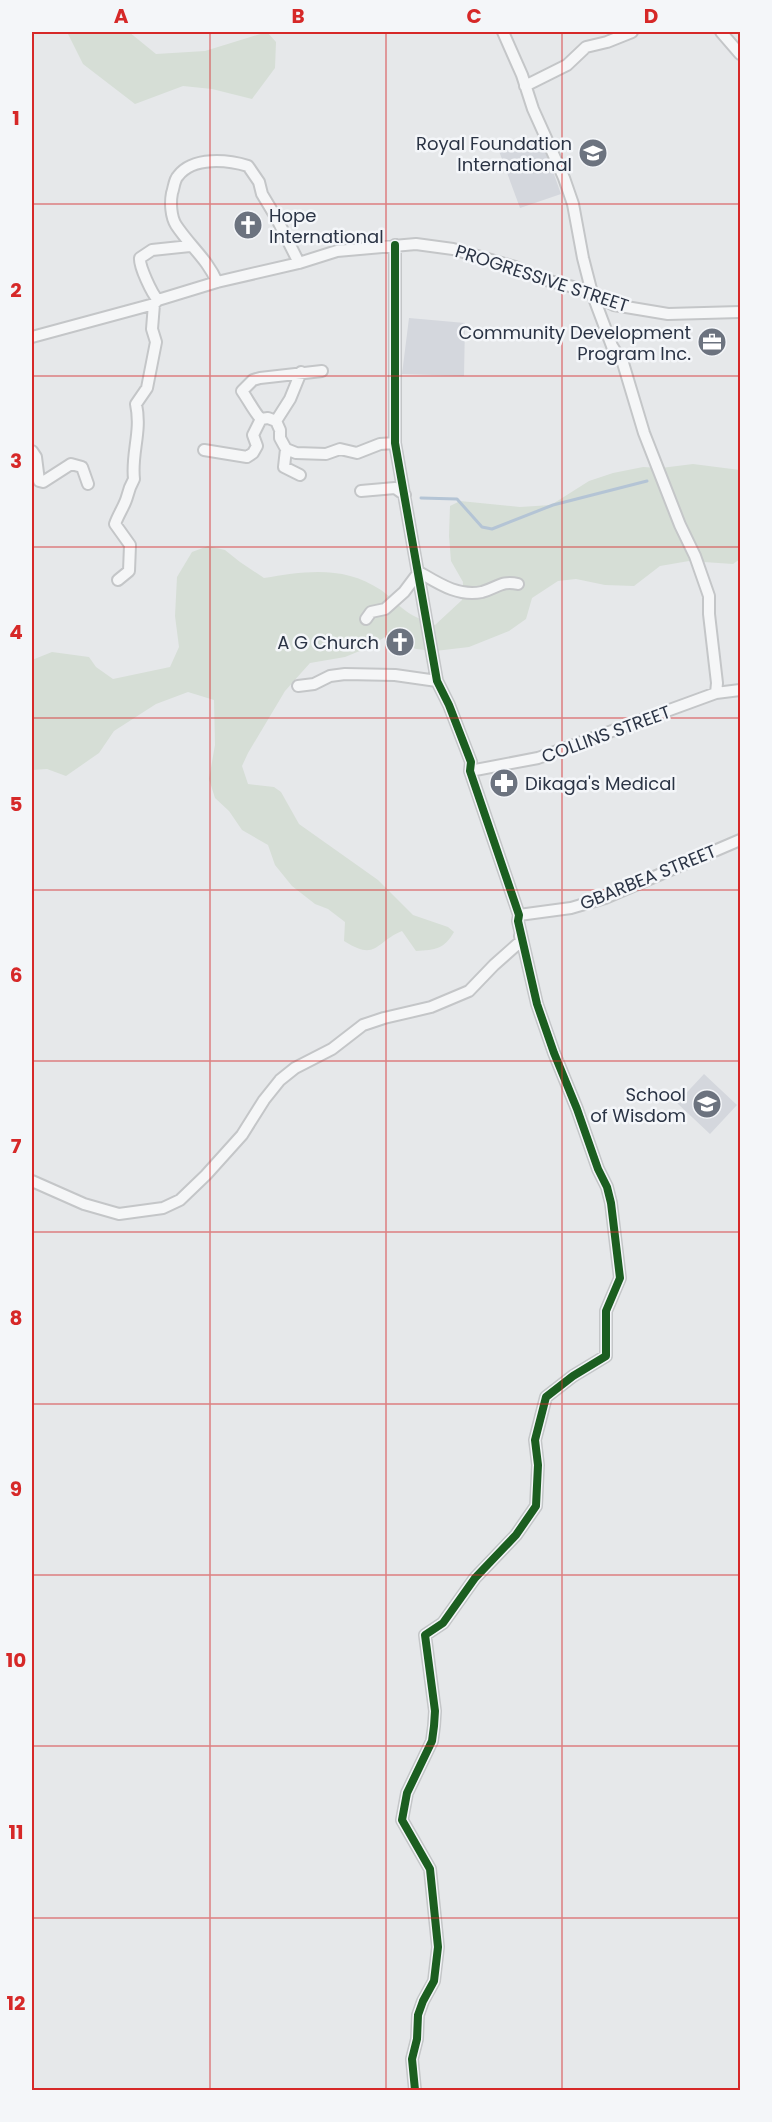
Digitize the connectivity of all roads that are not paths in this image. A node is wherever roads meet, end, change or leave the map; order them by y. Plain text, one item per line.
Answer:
1 (503, 32) edge
2 (632, 32) edge
3 (721, 32) edge
4 (741, 54) edge
5 (525, 86) junction
6 (394, 245) junction
7 (190, 246) junction
8 (298, 263) junction
9 (217, 282) junction
10 (592, 293) junction
11 (156, 302) junction
12 (741, 312) edge
13 (32, 337) edge
14 (322, 371) dead end
15 (302, 372) junction
16 (261, 419) junction
17 (276, 421) junction
18 (395, 443) junction
19 (286, 449) junction
20 (204, 450) dead end
21 (32, 451) edge
22 (300, 475) dead end
23 (88, 484) dead end
24 (361, 491) dead end
25 (405, 496) junction
26 (419, 572) junction
27 (118, 580) dead end
28 (518, 584) dead end
29 (366, 619) dead end
30 (437, 681) junction
31 (298, 686) dead end
32 (741, 690) edge
33 (716, 693) junction
34 (470, 771) junction
35 (741, 840) edge
36 (518, 918) junction
37 (32, 1181) edge
38 (415, 2091) edge

1 - 5 street
2 - 5 street
3 - 4 street
5 - 10 street
6 - 8 street, PROGRESSIVE STREET
6 - 10 street, PROGRESSIVE STREET
6 - 18 street
7 - 8 street
7 - 9 street
7 - 11 street
8 - 9 street, PROGRESSIVE STREET
9 - 11 street, PROGRESSIVE STREET
10 - 12 street, PROGRESSIVE STREET
10 - 33 street
11 - 13 street, PROGRESSIVE STREET
11 - 27 street
14 - 15 street
15 - 16 street
15 - 17 street
16 - 17 street
16 - 20 street
17 - 19 street
18 - 19 street
18 - 25 street
19 - 22 street
21 - 23 street
24 - 25 street
25 - 26 street
26 - 28 street
26 - 29 street
26 - 30 street
30 - 31 street
30 - 34 street
32 - 33 street, COLLINS STREET
33 - 34 street, COLLINS STREET
34 - 36 street
35 - 36 street, GBARBEA STREET
36 - 37 street
36 - 38 street

